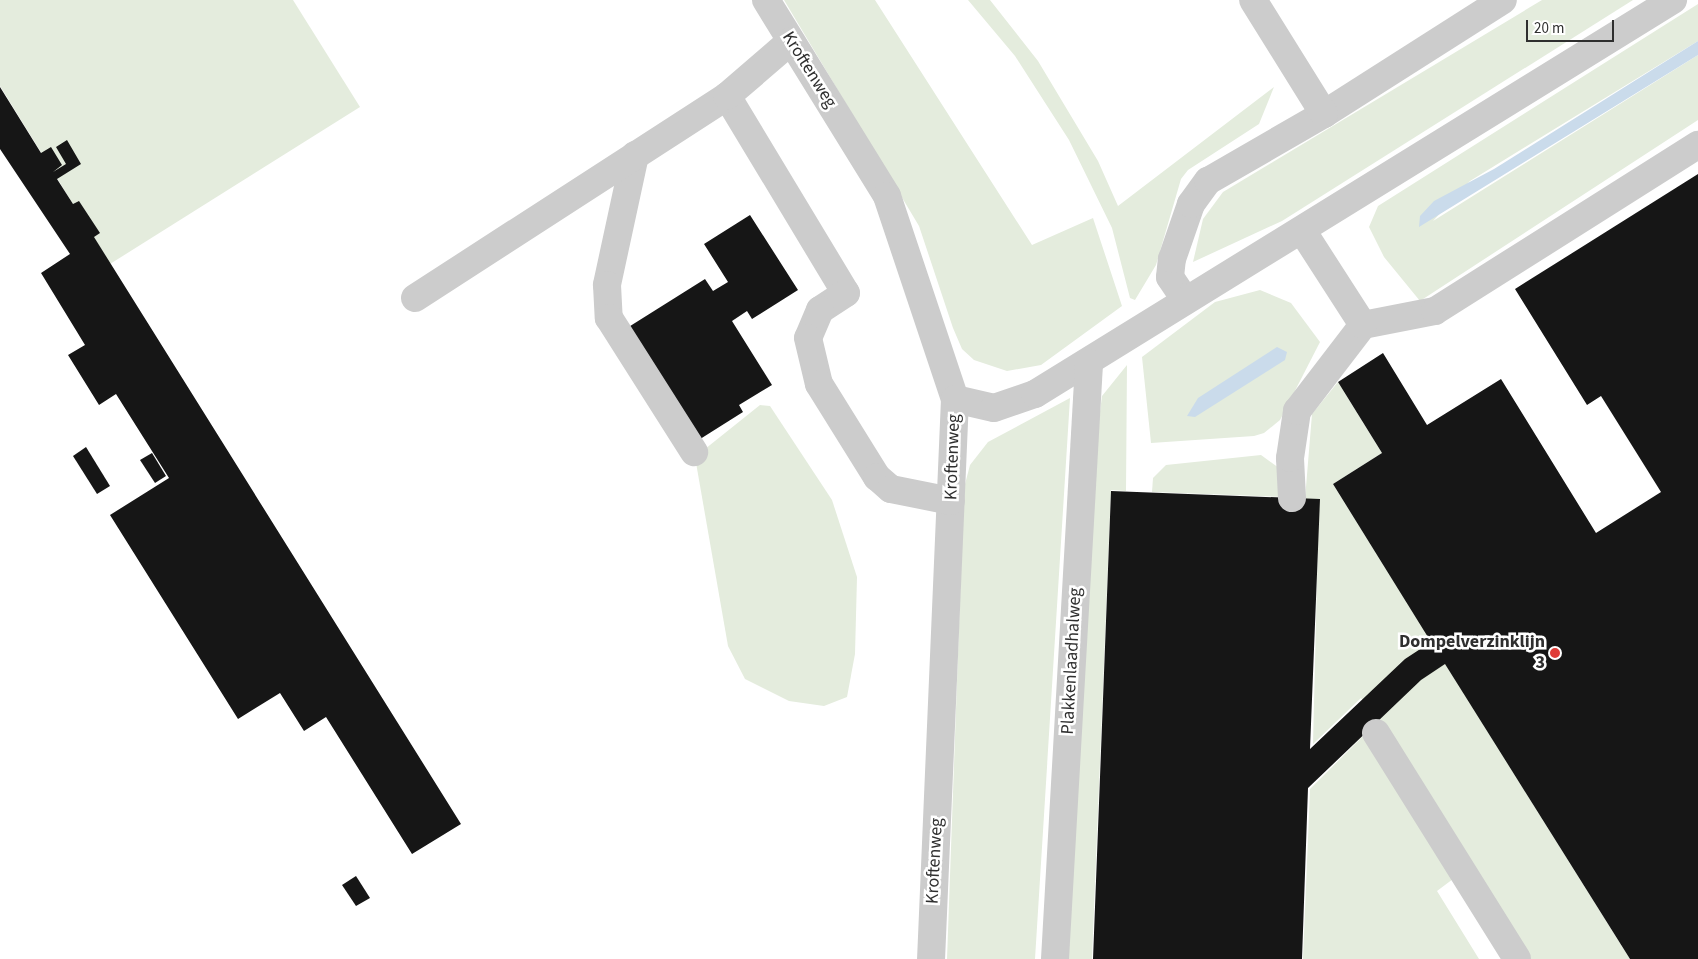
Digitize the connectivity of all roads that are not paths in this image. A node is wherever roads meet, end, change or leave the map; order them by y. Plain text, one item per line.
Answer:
1 (766, 0) edge
2 (1253, 0) edge
3 (1503, 0) edge
4 (1673, 0) edge
5 (791, 41) junction
6 (727, 96) junction
7 (1324, 114) junction
8 (1698, 145) edge
9 (635, 155) junction
10 (1303, 232) junction
11 (415, 298) dead end
12 (1184, 298) junction
13 (1362, 325) junction
14 (1089, 363) junction
15 (955, 399) junction
16 (694, 452) dead end
17 (1292, 498) dead end
18 (951, 501) junction
19 (1376, 732) dead end
20 (931, 959) edge
21 (1055, 959) edge
22 (1517, 959) edge

1 - 5 lane, Kroftenweg
2 - 7 lane
3 - 7 lane
4 - 10 lane
5 - 6 lane
5 - 15 lane, Kroftenweg
6 - 9 lane
6 - 18 lane
7 - 12 lane
8 - 13 lane
9 - 11 lane
9 - 16 lane
10 - 12 lane
10 - 13 lane
12 - 14 lane
13 - 17 lane
14 - 15 lane
14 - 21 lane, Plakkenlaadhalweg
15 - 18 lane, Kroftenweg
18 - 20 lane, Kroftenweg
19 - 22 lane

